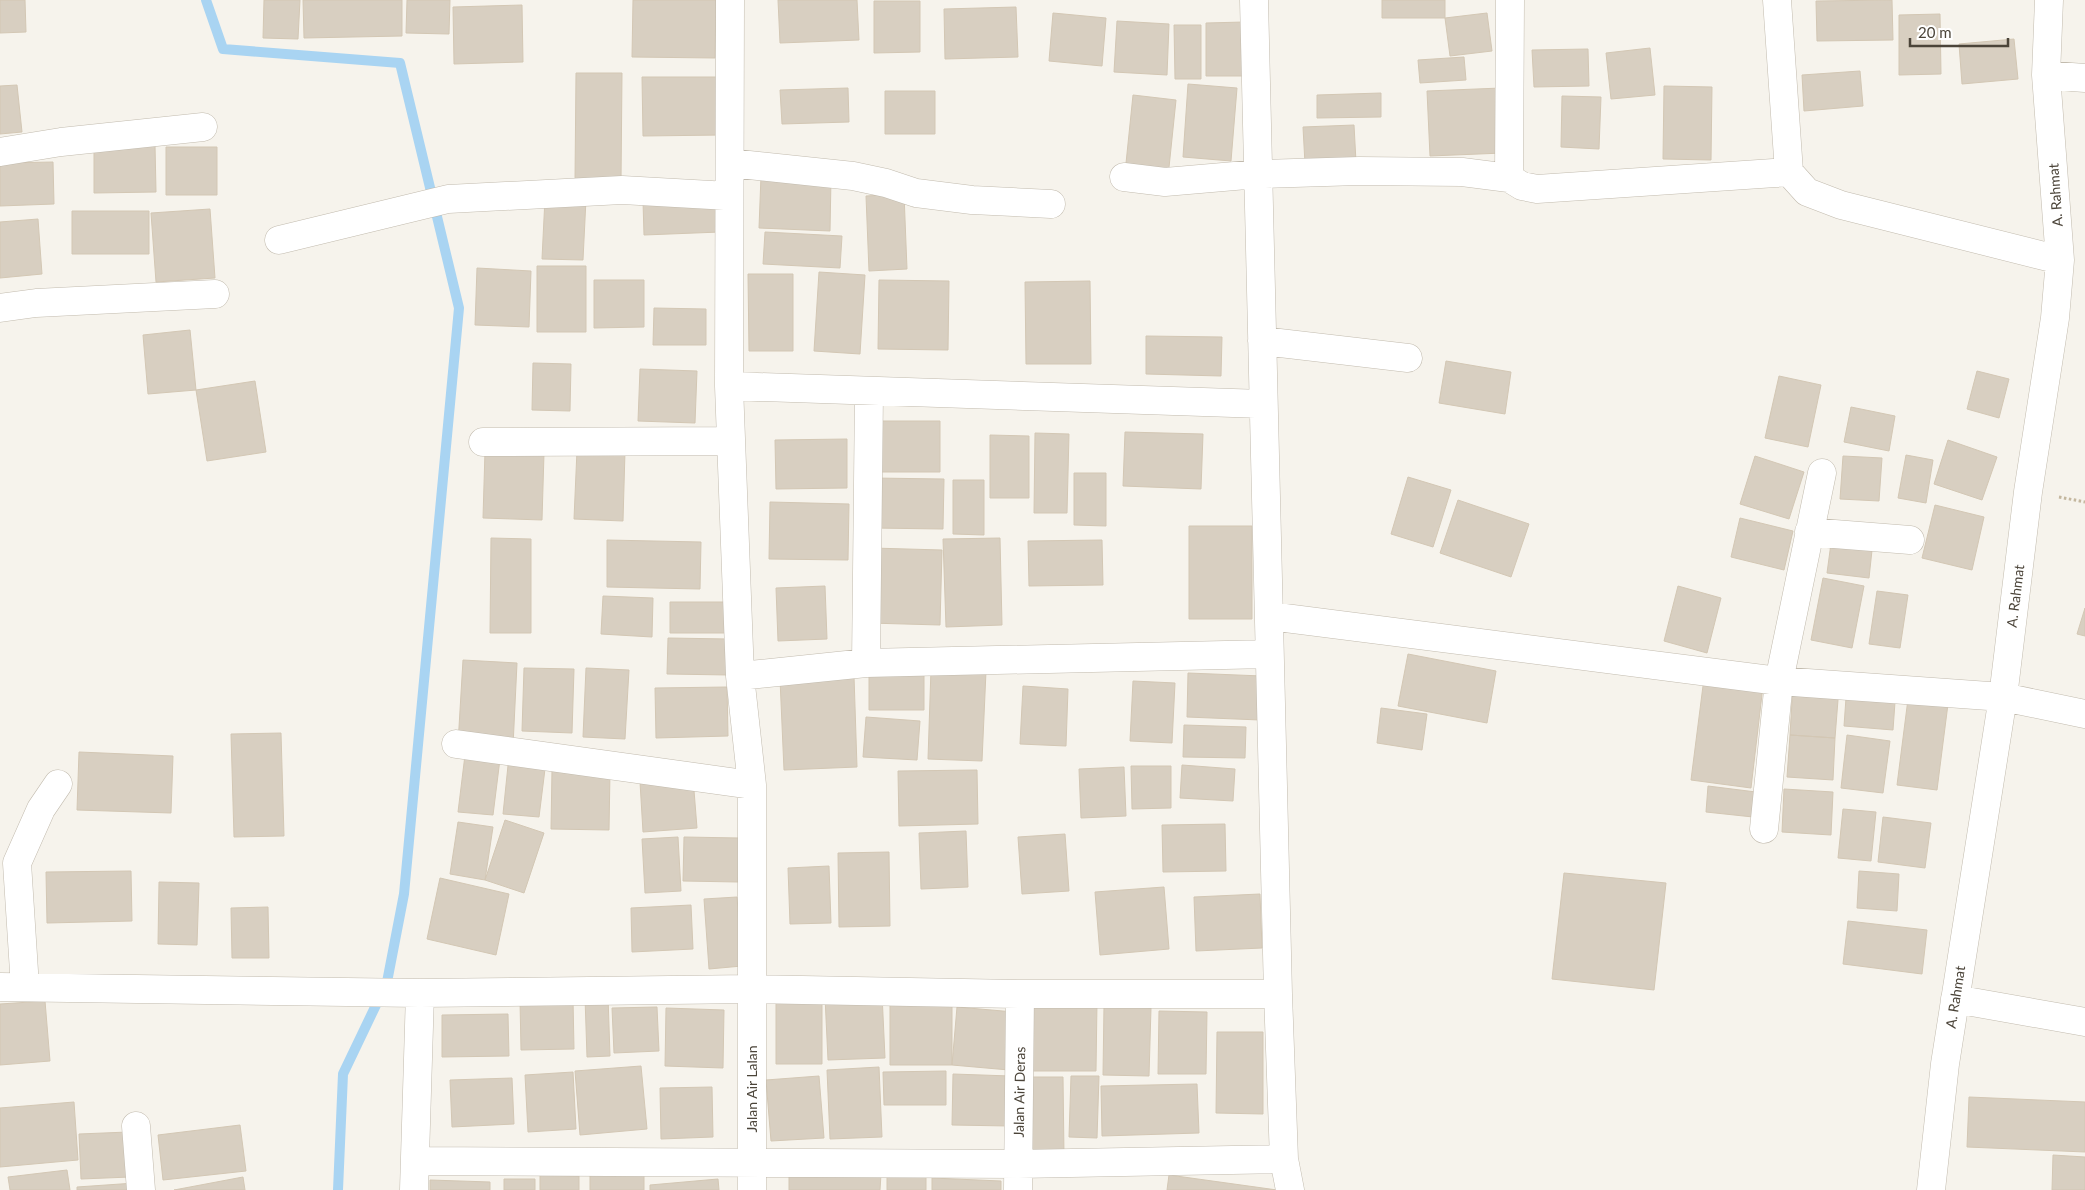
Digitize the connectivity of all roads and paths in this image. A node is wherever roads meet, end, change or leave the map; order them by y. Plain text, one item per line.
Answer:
1 (730, 0) edge
2 (1245, 0) edge
3 (1254, 0) edge
4 (1510, 0) edge
5 (1777, 0) edge
6 (2048, 0) edge
7 (2046, 75) junction
8 (2085, 78) edge
9 (203, 127) dead end
10 (0, 152) edge
11 (730, 163) junction
12 (1789, 172) junction
13 (1258, 174) junction
14 (1124, 177) dead end
15 (1509, 178) junction
16 (729, 196) junction
17 (1051, 204) dead end
18 (279, 240) dead end
19 (2060, 260) junction
20 (214, 294) dead end
21 (0, 308) edge
22 (1262, 341) junction
23 (1408, 358) dead end
24 (729, 386) junction
25 (869, 393) junction
26 (1263, 404) junction
27 (731, 441) junction
28 (483, 442) dead end
29 (1822, 473) dead end
30 (1809, 532) junction
31 (1910, 540) dead end
32 (1269, 616) junction
33 (1269, 654) junction
34 (866, 663) junction
35 (740, 676) junction
36 (1778, 681) junction
37 (2003, 696) junction
38 (2085, 714) edge
39 (456, 744) dead end
40 (58, 784) dead end
41 (752, 785) junction
42 (1764, 829) dead end
43 (12, 987) edge
44 (751, 988) junction
45 (408, 993) junction
46 (1020, 994) junction
47 (1278, 994) junction
48 (1955, 999) junction
49 (2085, 1022) edge
50 (136, 1126) dead end
51 (1284, 1159) junction
52 (415, 1161) junction
53 (752, 1162) junction
54 (1018, 1177) edge
55 (141, 1190) edge
56 (414, 1190) edge
57 (752, 1190) edge
58 (1290, 1190) edge
59 (1931, 1190) edge

1 - 11 street, Jalan Air Lalan
2 - 3 street
3 - 13 street
4 - 15 street
5 - 12 street
6 - 7 street, A. Rahmat
7 - 8 street
7 - 19 street, A. Rahmat
9 - 10 street
11 - 16 street, Jalan Air Lalan
11 - 17 street
12 - 15 street
12 - 19 street
13 - 14 street
13 - 15 street
13 - 22 street
16 - 18 street
16 - 24 street, Jalan Air Lalan
19 - 37 street, A. Rahmat
20 - 21 street
22 - 23 street
22 - 26 street
24 - 25 street
24 - 27 street, Jalan Air Lalan
25 - 26 street
25 - 34 street
26 - 32 street
27 - 28 street
27 - 35 street, Jalan Air Lalan
29 - 30 street
30 - 31 street
30 - 36 street
32 - 33 street
32 - 36 street
33 - 34 street
33 - 47 street
34 - 35 street
35 - 41 street, Jalan Air Lalan
36 - 37 street
36 - 42 street
37 - 38 street
37 - 48 street, A. Rahmat
39 - 41 street
40 - 43 street
41 - 44 street, Jalan Air Lalan
43 - 45 street
44 - 45 street
44 - 46 street
44 - 53 street, Jalan Air Lalan
45 - 52 street
46 - 47 street
46 - 54 street, Jalan Air Deras
47 - 51 street
48 - 49 street
48 - 59 street, A. Rahmat
50 - 55 street
51 - 54 street
51 - 58 street
52 - 53 street
52 - 56 street
53 - 54 street
53 - 57 street, Jalan Air Lalan

